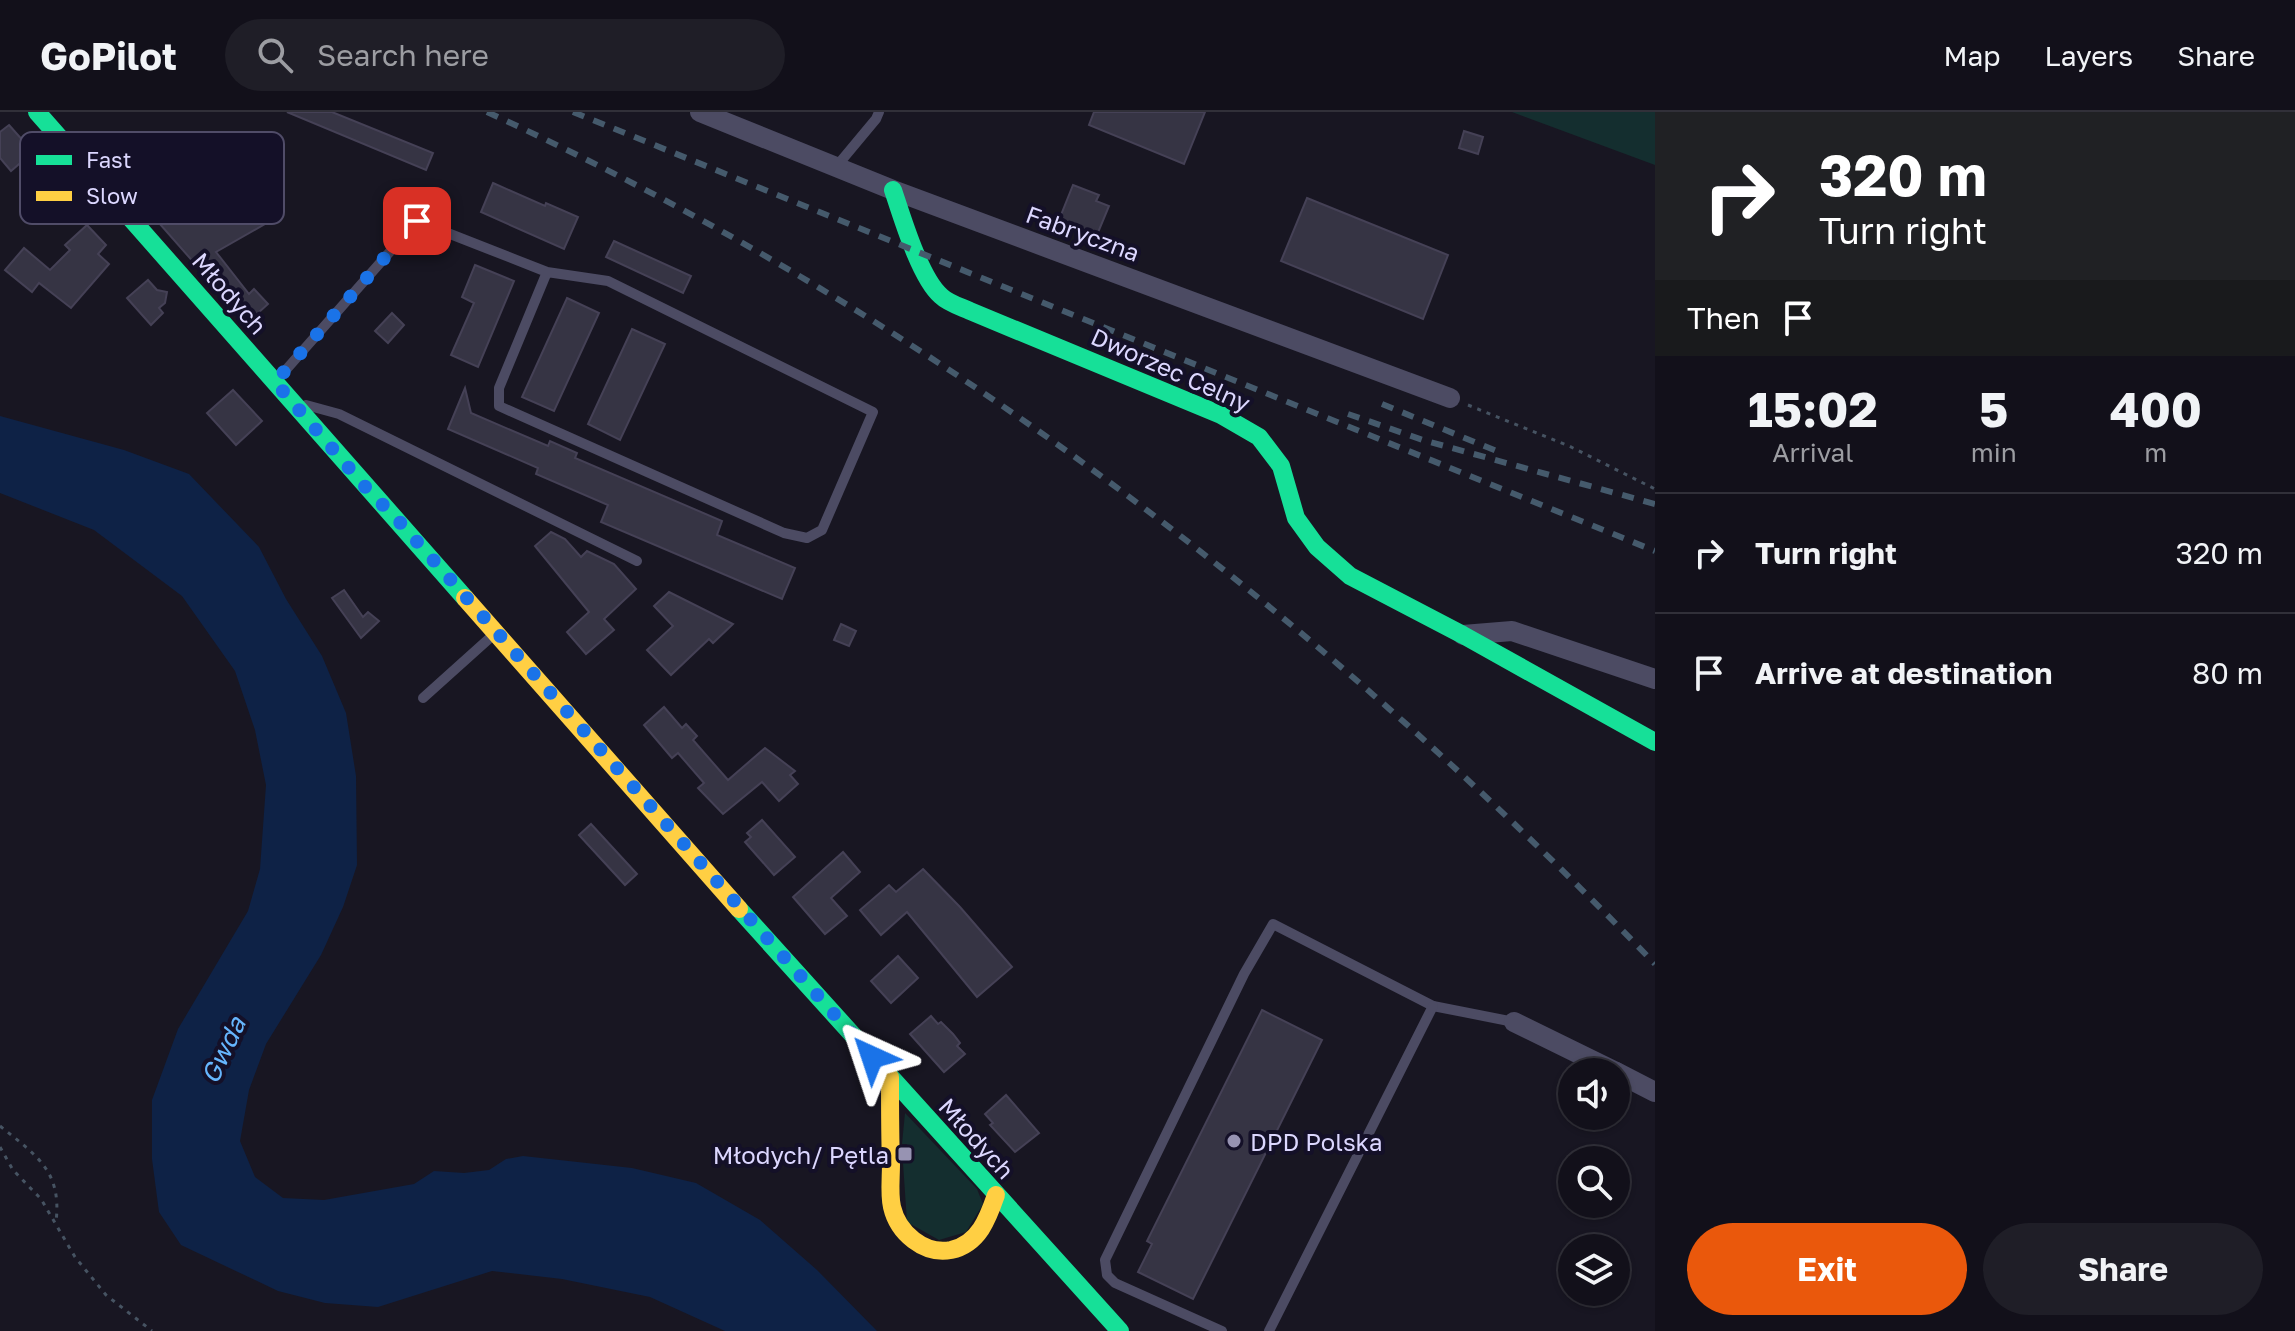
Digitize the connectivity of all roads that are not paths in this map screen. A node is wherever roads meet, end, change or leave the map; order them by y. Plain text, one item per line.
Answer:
1 (37, 112) edge
2 (700, 112) edge
3 (879, 112) edge
4 (55, 132) edge
5 (836, 167) junction
6 (893, 190) junction
7 (136, 224) edge
8 (547, 272) junction
9 (275, 382) junction
10 (1450, 398) road end
11 (293, 401) junction
12 (637, 561) dead end
13 (497, 632) junction
14 (1463, 635) junction
15 (1655, 679) edge
16 (423, 698) dead end
17 (1655, 742) edge
18 (1433, 1006) junction
19 (1514, 1022) joint
20 (1587, 1058) edge
21 (890, 1077) junction
22 (1630, 1079) edge
23 (1655, 1092) edge
24 (996, 1195) junction
25 (1120, 1331) edge
26 (1222, 1331) edge
27 (1269, 1331) edge

1 - 4 street, Młodych
2 - 5 street, Fabryczna
3 - 5 lane
5 - 6 street, Fabryczna
6 - 10 street, Fabryczna
6 - 14 street, Dworzec Celny
7 - 9 street, Młodych
8 - 8 lane
8 - 9 lane
9 - 11 street, Młodych
11 - 12 lane
11 - 13 street, Młodych
13 - 16 lane
13 - 21 street, Młodych
14 - 15 street
14 - 17 street, Dworzec Celny
18 - 19 lane
18 - 26 lane
18 - 27 lane
19 - 20 street
21 - 24 street, Młodych
21 - 24 street
22 - 23 street
24 - 25 street, Młodych

